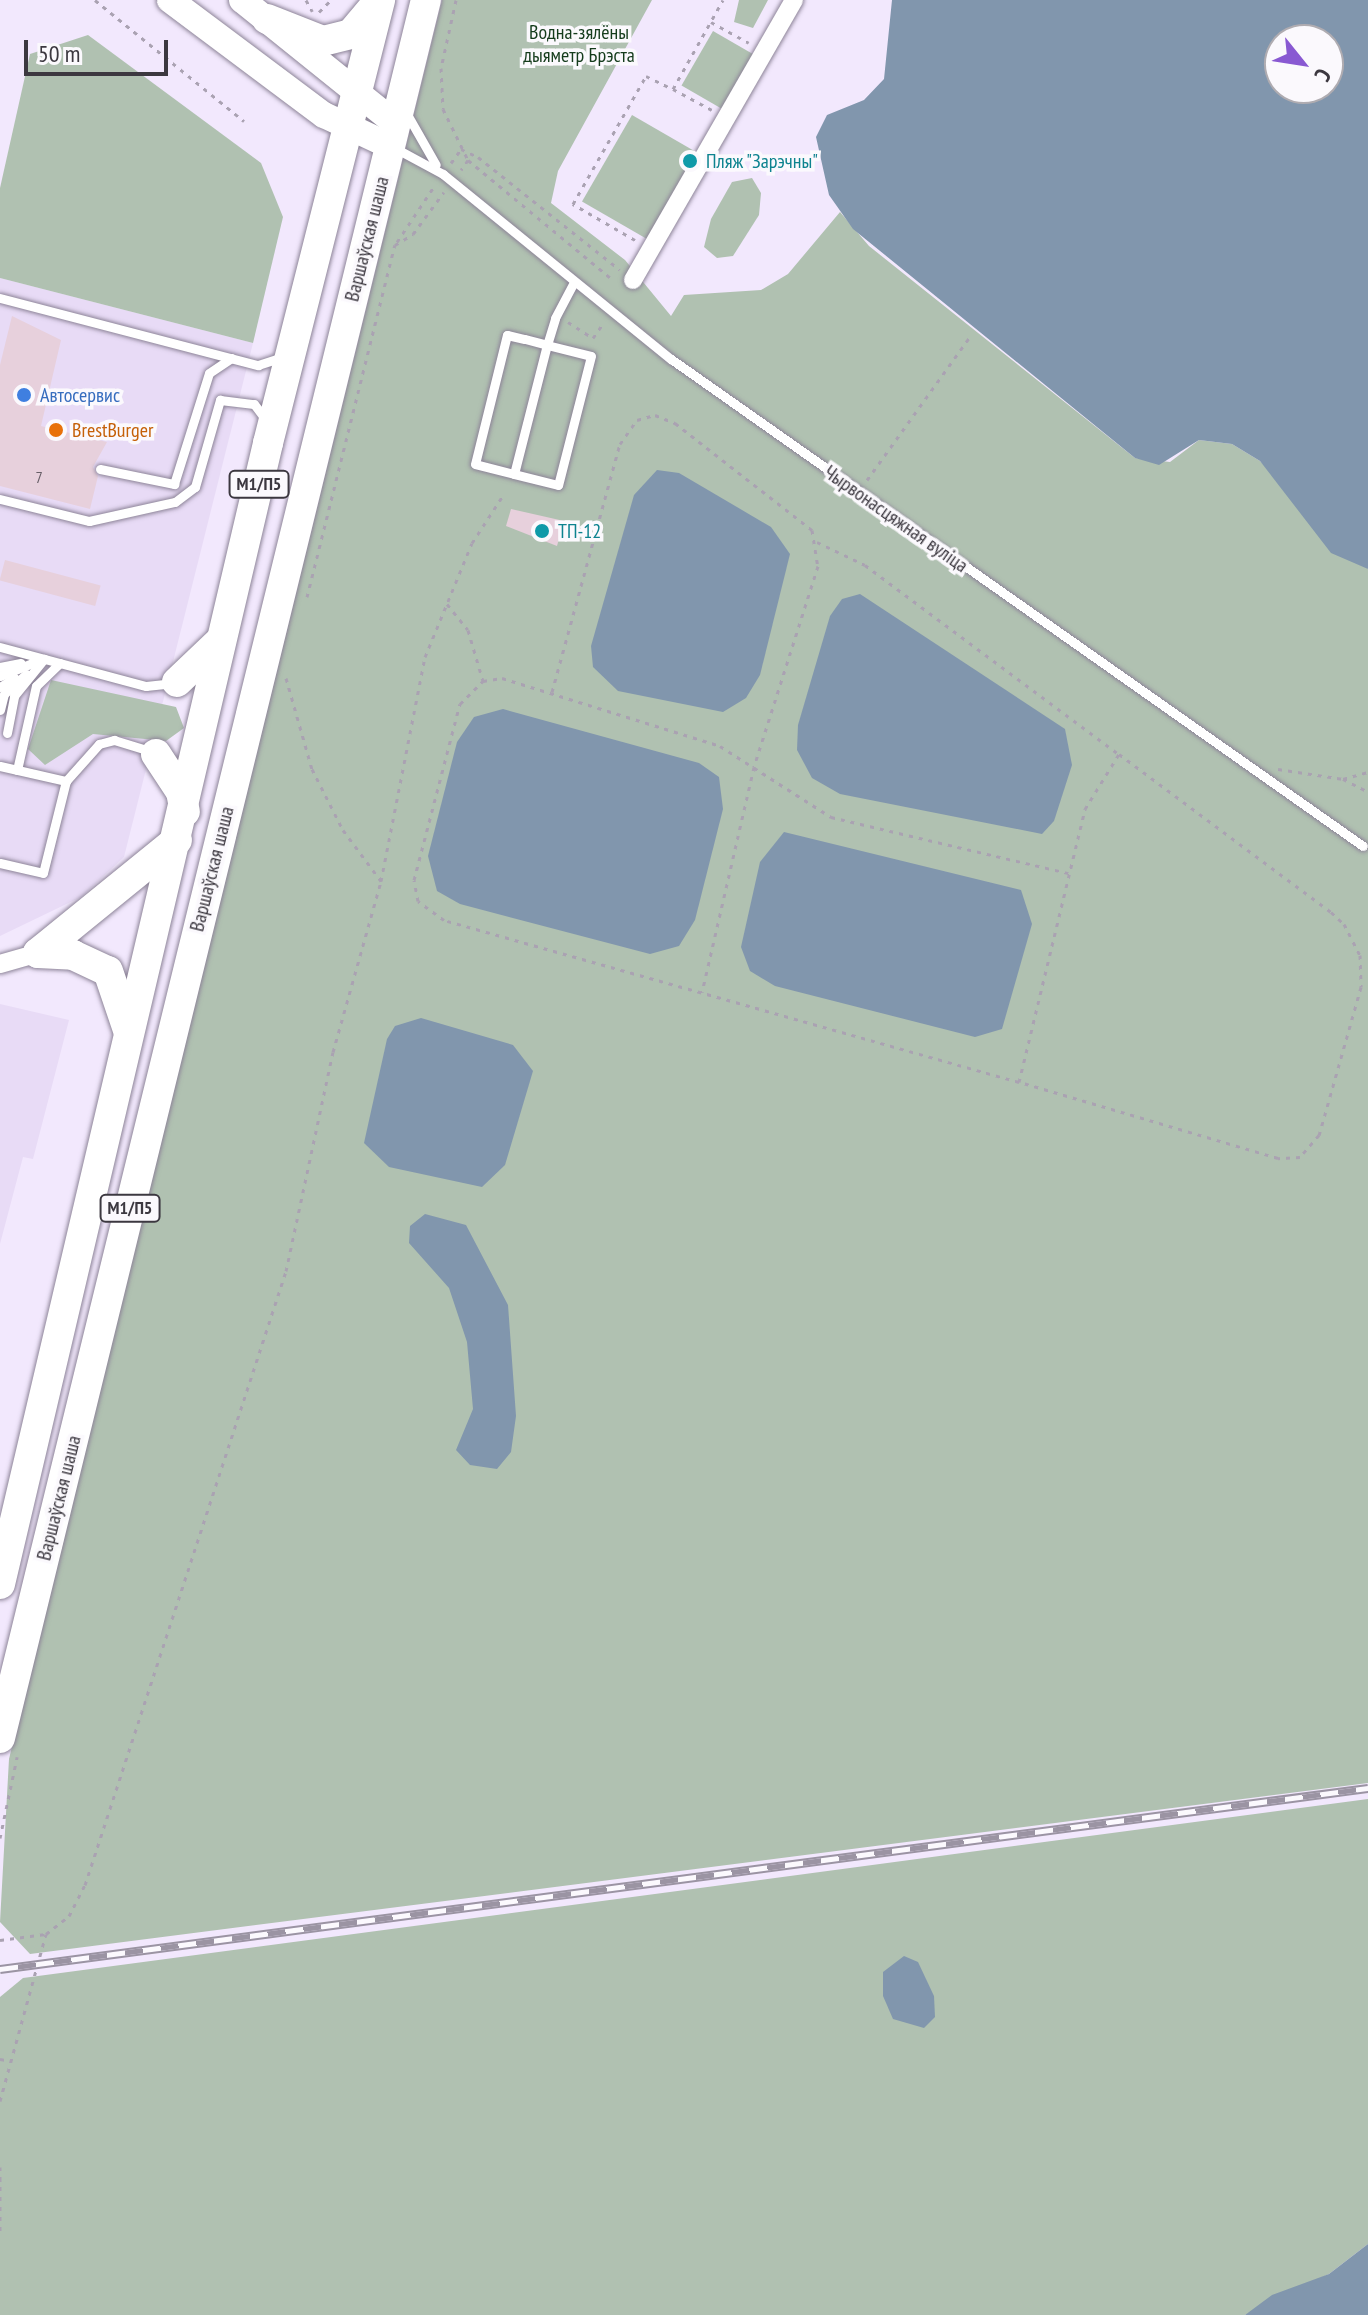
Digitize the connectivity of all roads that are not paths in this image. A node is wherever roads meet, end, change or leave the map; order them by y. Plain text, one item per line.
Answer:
1 (170, 0) edge
2 (242, 0) edge
3 (379, 0) edge
4 (426, 0) edge
5 (794, 0) edge
6 (267, 19) junction
7 (358, 88) junction
8 (405, 88) junction
9 (348, 129) junction
10 (393, 135) junction
11 (443, 174) junction
12 (574, 282) junction
13 (630, 285) road end
14 (0, 298) edge
15 (547, 345) junction
16 (291, 349) junction
17 (231, 358) junction
18 (268, 443) junction
19 (100, 469) dead end
20 (514, 474) junction
21 (0, 499) edge
22 (225, 634) junction
23 (0, 647) edge
24 (44, 659) junction
25 (60, 663) junction
26 (0, 676) edge
27 (177, 682) joint
28 (0, 710) edge
29 (7, 733) dead end
30 (156, 754) joint
31 (0, 766) edge
32 (17, 770) junction
33 (66, 781) junction
34 (181, 826) junction
35 (1363, 846) dead end
36 (0, 863) edge
37 (38, 953) junction
38 (0, 964) edge
39 (130, 1041) junction
40 (0, 1584) edge
41 (0, 1738) edge

1 - 9 main road, Чырвонасцяжная вуліца
2 - 6 main road, Чырвонасцяжная вуліца
3 - 6 highway
3 - 7 highway, Варшаўская шаша / М1/П5
4 - 8 highway, Варшаўская шаша / М1/П5
5 - 13 street
6 - 7 main road, Чырвонасцяжная вуліца
7 - 9 highway, Варшаўская шаша / М1/П5
7 - 10 main road, Чырвонасцяжная вуліца
8 - 10 highway, Варшаўская шаша / М1/П5
8 - 11 lane, Чырвонасцяжная вуліца
9 - 10 main road, Чырвонасцяжная вуліца
9 - 16 highway, Варшаўская шаша / М1/П5
10 - 11 lane, Чырвонасцяжная вуліца
10 - 41 highway, Варшаўская шаша / М1/П5
11 - 12 lane, Чырвонасцяжная вуліца
12 - 15 lane
12 - 35 lane, Чырвонасцяжная вуліца
14 - 17 lane
15 - 20 lane
15 - 20 lane
15 - 20 lane
16 - 17 lane
16 - 18 highway, Варшаўская шаша / М1/П5
17 - 19 lane
18 - 21 lane
18 - 22 highway, Варшаўская шаша / М1/П5
22 - 27 highway
22 - 34 highway, Варшаўская шаша / М1/П5
23 - 24 lane
24 - 25 lane
24 - 26 lane
24 - 26 lane
24 - 28 lane
24 - 29 lane
25 - 27 lane
25 - 32 lane
30 - 33 lane
30 - 34 highway
31 - 32 lane
32 - 33 lane
33 - 36 lane
34 - 37 highway
34 - 39 highway, Варшаўская шаша / М1/П5
37 - 38 street
37 - 39 highway
39 - 40 highway, Варшаўская шаша / М1/П5

